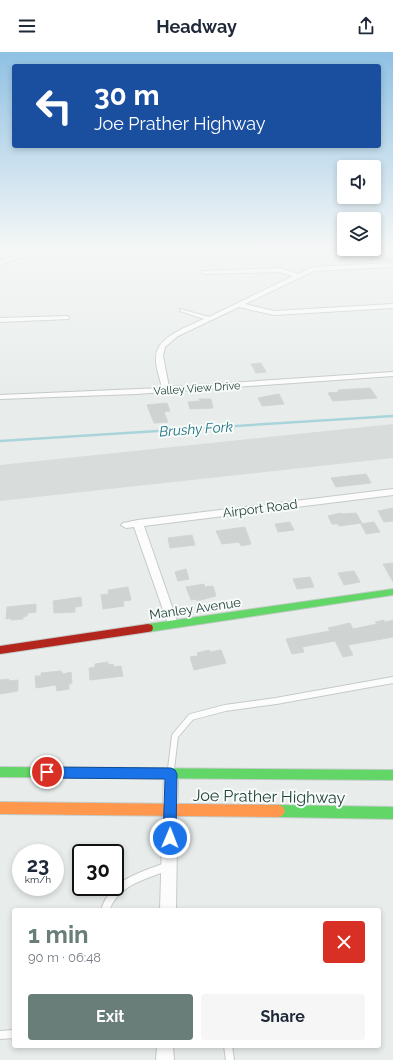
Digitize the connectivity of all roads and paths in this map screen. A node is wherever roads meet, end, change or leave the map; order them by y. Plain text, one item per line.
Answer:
1 (257, 296) edge
2 (238, 305) junction
3 (393, 306) edge
4 (182, 310) dead end
5 (67, 318) dead end
6 (210, 319) junction
7 (0, 320) edge
8 (393, 374) edge
9 (166, 390) junction
10 (0, 397) edge
11 (393, 492) edge
12 (138, 523) junction
13 (126, 525) dead end
14 (393, 592) edge
15 (173, 624) junction
16 (0, 650) edge
17 (393, 680) edge
18 (0, 772) edge
19 (171, 774) junction
20 (393, 775) edge
21 (0, 808) edge
22 (170, 809) junction
23 (393, 813) edge
24 (169, 866) junction
25 (105, 908) edge
26 (168, 908) edge
27 (12, 1034) edge
28 (0, 1035) edge
29 (165, 1048) edge
30 (228, 1048) edge
31 (165, 1060) edge
32 (230, 1060) edge

1 - 2 street
2 - 3 street
2 - 6 street
4 - 6 street
5 - 7 street
6 - 9 street
8 - 9 street, Valley View Drive
9 - 10 street, Valley View Drive
11 - 12 street, Airport Road
12 - 13 street, Airport Road
12 - 15 street
14 - 15 main road, Manley Avenue
15 - 16 main road, Manley Avenue
17 - 19 lane
18 - 19 main road, Joe Prather Highway
19 - 20 main road, Joe Prather Highway
19 - 22 street
21 - 22 main road, Joe Prather Highway
22 - 23 main road, Joe Prather Highway
22 - 24 street
24 - 25 lane
24 - 26 street
27 - 28 lane
29 - 31 street
30 - 32 lane

